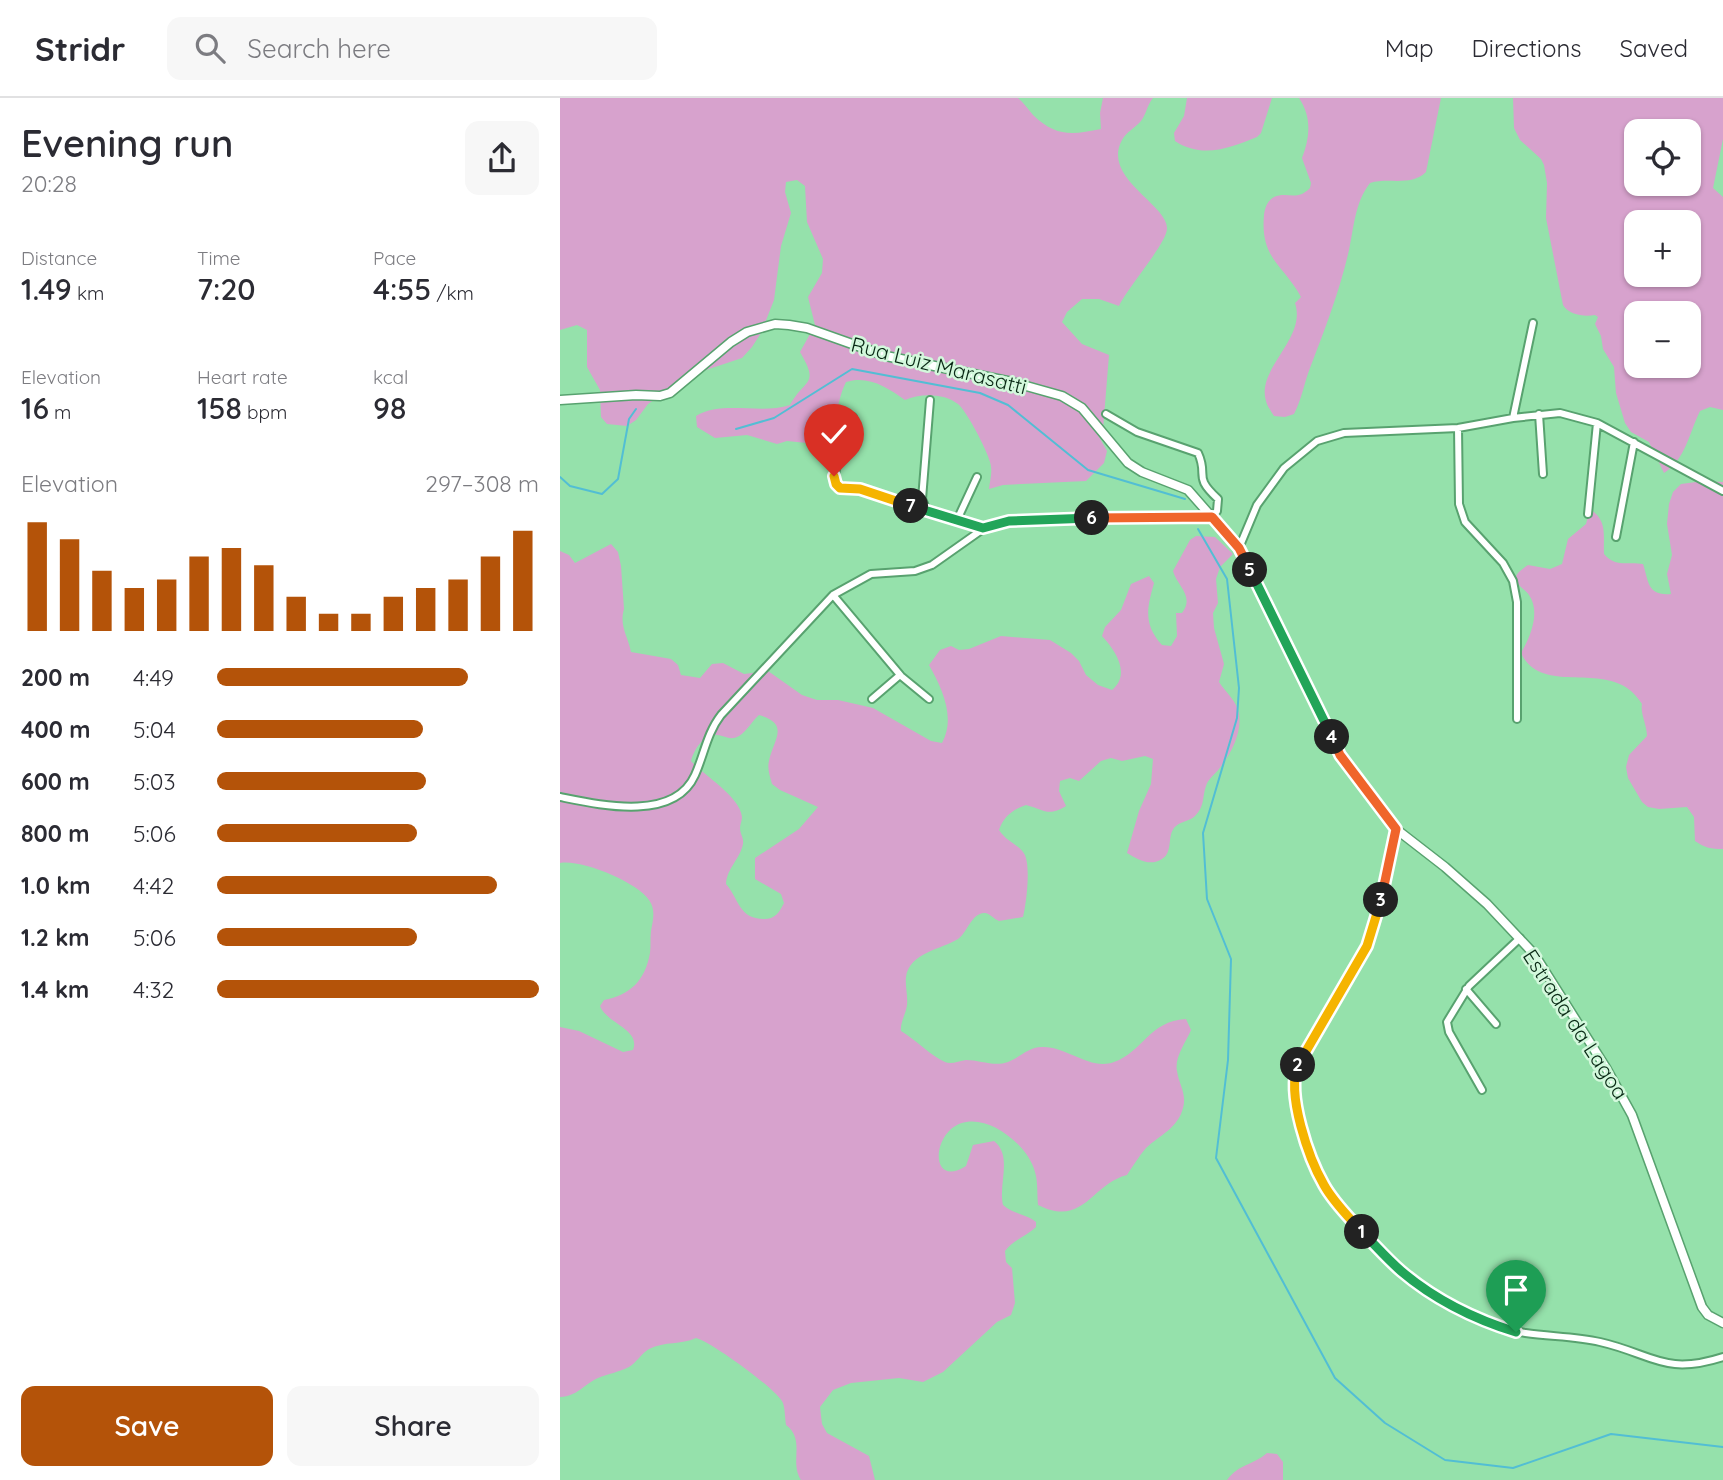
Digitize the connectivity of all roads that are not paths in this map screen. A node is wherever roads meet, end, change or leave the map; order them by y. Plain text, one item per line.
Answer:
1 (1533, 323) dead end
2 (560, 400) edge
3 (930, 400) dead end
4 (1106, 414) dead end
5 (1539, 414) junction
6 (853, 417) dead end
7 (1513, 418) junction
8 (1597, 423) junction
9 (1458, 428) junction
10 (1634, 442) junction
11 (1543, 474) dead end
12 (977, 477) dead end
13 (1723, 491) edge
14 (927, 512) junction
15 (1588, 514) dead end
16 (1212, 517) junction
17 (957, 520) junction
18 (983, 528) junction
19 (1616, 537) dead end
20 (1239, 548) junction
21 (832, 595) junction
22 (900, 675) junction
23 (872, 699) dead end
24 (929, 699) dead end
25 (1517, 719) dead end
26 (560, 797) edge
27 (1396, 829) junction
28 (1520, 938) junction
29 (1466, 989) junction
30 (1496, 1024) dead end
31 (1482, 1090) dead end
32 (1723, 1323) edge
33 (1723, 1357) edge

1 - 7 street
2 - 16 street, Rua Luiz Marasatti
3 - 14 street
4 - 16 street
5 - 7 street
5 - 8 street
5 - 11 street
6 - 14 street
7 - 9 street
8 - 10 street
8 - 15 street
9 - 20 street
9 - 25 street
10 - 13 street
10 - 19 street
12 - 17 street
14 - 17 street
16 - 18 street
16 - 20 street, Rua Luiz Marasatti
17 - 18 street
18 - 21 street
20 - 27 street, Estrada da Lagoa
21 - 22 street
21 - 26 street
22 - 23 street
22 - 24 street
27 - 28 street, Estrada da Lagoa
27 - 33 street
28 - 29 street
28 - 32 street, Estrada da Lagoa
29 - 30 street
29 - 31 street

